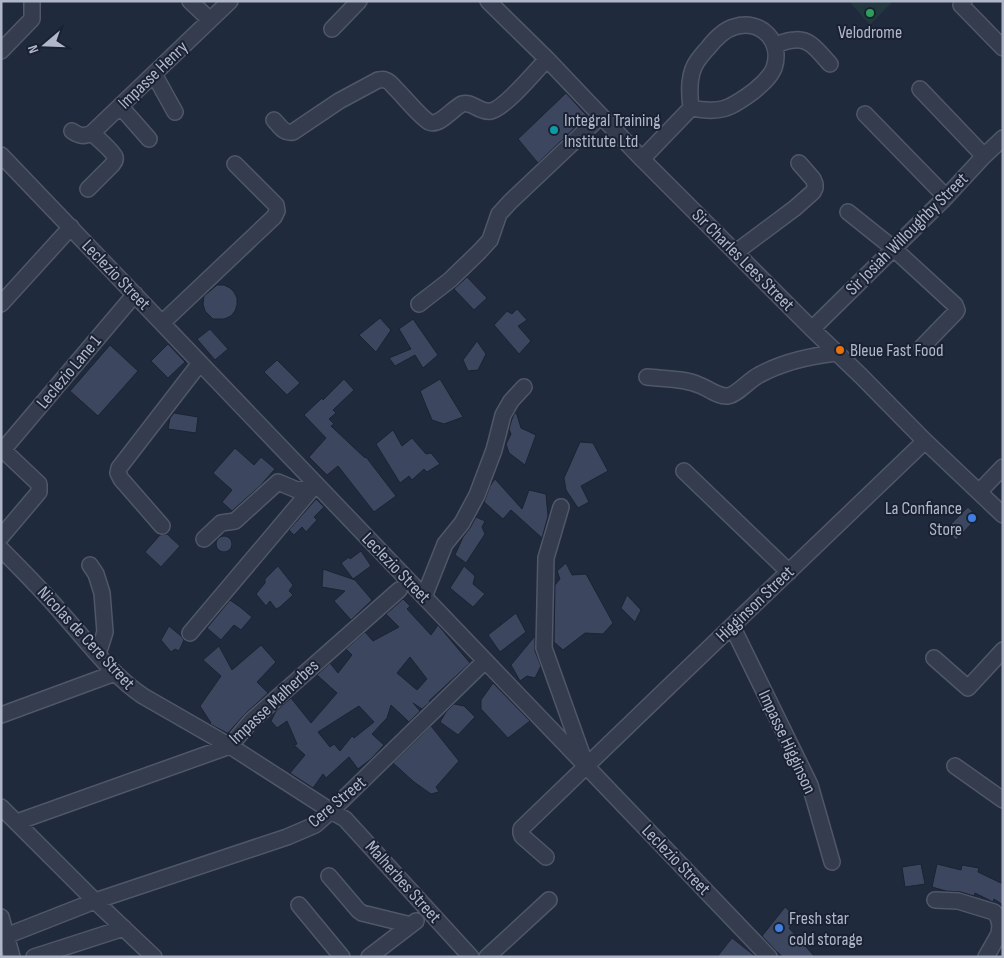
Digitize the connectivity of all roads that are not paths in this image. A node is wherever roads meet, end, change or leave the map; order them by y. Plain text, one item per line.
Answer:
1 (32, 1) edge
2 (190, 1) edge
3 (230, 1) edge
4 (359, 1) edge
5 (488, 1) edge
6 (964, 1) edge
7 (210, 20) junction
8 (332, 29) dead end
9 (775, 45) junction
10 (1003, 48) edge
11 (1, 51) edge
12 (547, 59) junction
13 (830, 64) dead end
14 (154, 74) junction
15 (920, 89) dead end
16 (120, 106) junction
17 (690, 108) junction
18 (175, 112) dead end
19 (865, 114) dead end
20 (601, 116) junction
21 (274, 120) dead end
22 (72, 131) dead end
23 (92, 134) junction
24 (1003, 138) edge
25 (149, 139) dead end
26 (1, 155) edge
27 (984, 156) junction
28 (642, 159) junction
29 (800, 163) dead end
30 (236, 164) dead end
31 (88, 189) dead end
32 (946, 197) junction
33 (848, 212) dead end
34 (71, 227) junction
35 (893, 248) junction
36 (736, 252) junction
37 (135, 294) junction
38 (1, 304) edge
39 (419, 304) dead end
40 (162, 323) junction
41 (812, 329) junction
42 (922, 347) dead end
43 (836, 353) junction
44 (200, 363) junction
45 (646, 377) dead end
46 (524, 388) dead end
47 (925, 441) junction
48 (2, 449) edge
49 (1003, 466) edge
50 (684, 471) dead end
51 (315, 486) junction
52 (978, 492) junction
53 (561, 507) dead end
54 (1003, 515) edge
55 (162, 526) dead end
56 (1, 537) edge
57 (204, 539) dead end
58 (1, 549) edge
59 (90, 565) dead end
60 (789, 572) junction
61 (399, 590) dead end
62 (424, 597) junction
63 (732, 626) junction
64 (190, 633) dead end
65 (1003, 650) edge
66 (98, 654) junction
67 (934, 658) dead end
68 (485, 661) junction
69 (115, 673) junction
70 (1, 715) edge
71 (230, 746) junction
72 (586, 766) junction
73 (955, 766) dead end
74 (1003, 800) edge
75 (1, 807) edge
76 (331, 812) junction
77 (17, 822) junction
78 (546, 857) dead end
79 (832, 862) dead end
80 (329, 876) dead end
81 (549, 900) dead end
82 (935, 900) dead end
83 (95, 901) junction
84 (300, 905) dead end
85 (429, 911) junction
86 (1, 917) edge
87 (411, 925) junction
88 (124, 928) junction
89 (4, 937) edge
90 (12, 957) edge
91 (34, 957) edge
92 (154, 957) edge
93 (342, 957) edge
94 (369, 957) edge
95 (471, 957) edge
96 (487, 957) edge
97 (769, 957) edge
98 (986, 957) edge

1 - 11 street
2 - 7 street
3 - 7 street, Impasse Henry
4 - 8 street
5 - 12 street, Sir Charles Lees Street
6 - 10 street
7 - 14 street, Impasse Henry
9 - 13 street
9 - 17 street
9 - 17 street
12 - 20 street, Sir Charles Lees Street
12 - 21 street
14 - 16 street, Impasse Henry
14 - 18 street
15 - 27 street
16 - 23 street, Impasse Henry
16 - 25 street
17 - 28 street
19 - 32 street
20 - 28 street, Sir Charles Lees Street
20 - 39 street
22 - 23 street
23 - 31 street
24 - 27 street, Sir Josiah Willoughby Street
26 - 34 street, Leclezio Street
27 - 32 street, Sir Josiah Willoughby Street
28 - 36 street, Sir Charles Lees Street
29 - 36 street
30 - 40 street
32 - 35 street, Sir Josiah Willoughby Street
33 - 35 street
34 - 37 street, Leclezio Street
34 - 38 street
35 - 41 street, Sir Josiah Willoughby Street
35 - 42 street
36 - 41 street, Sir Charles Lees Street
37 - 40 street, Leclezio Street
37 - 48 street, Leclezio Lane 1
40 - 44 street, Leclezio Street
41 - 43 street, Sir Charles Lees Street
43 - 45 street
43 - 47 street, Sir Charles Lees Street
44 - 51 street, Leclezio Street
44 - 55 street
46 - 62 street
47 - 52 street, Sir Charles Lees Street
47 - 60 street, Higginson Street
48 - 56 street
49 - 52 street
50 - 60 street
51 - 57 street
51 - 62 street, Leclezio Street
51 - 64 street
52 - 54 street, Sir Charles Lees Street
53 - 72 street
58 - 66 street, Nicolas de Cere Street
59 - 66 street
60 - 63 street, Higginson Street
61 - 71 street, Impasse Malherbes
62 - 68 street, Leclezio Street
63 - 72 street, Higginson Street
63 - 79 street, Impasse Higginson
65 - 67 street
66 - 69 street, Nicolas de Cere Street
68 - 72 street, Leclezio Street
68 - 76 street, Cere Street
69 - 70 street
69 - 71 street, Nicolas de Cere Street
71 - 76 street, Nicolas de Cere Street
71 - 77 street, Impasse Malherbes
72 - 78 street, Higginson Street
72 - 97 street, Leclezio Street
73 - 74 street
75 - 77 street
76 - 83 street, Cere Street
76 - 85 street, Malherbes Street
77 - 83 street
80 - 87 street
81 - 96 street
82 - 98 street
83 - 88 street
83 - 89 street, Cere Street
84 - 93 street
85 - 87 street
85 - 95 street, Malherbes Street
86 - 89 street
87 - 94 street
88 - 91 street
88 - 92 street
89 - 90 street

